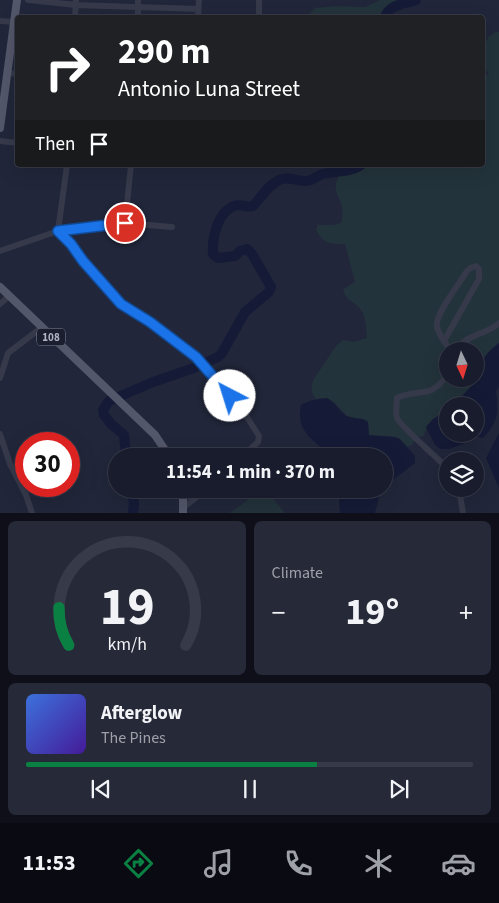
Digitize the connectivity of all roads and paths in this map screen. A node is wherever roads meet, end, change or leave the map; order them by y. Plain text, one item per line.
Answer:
1 (17, 0) edge
2 (28, 0) edge
3 (199, 0) edge
4 (259, 0) edge
5 (76, 2) edge
6 (138, 3) edge
7 (198, 9) junction
8 (16, 15) edge
9 (76, 15) edge
10 (198, 15) edge
11 (259, 15) edge
12 (0, 20) edge
13 (15, 22) joint
14 (8, 73) junction
15 (15, 74) edge
16 (0, 128) edge
17 (0, 142) edge
18 (15, 143) edge
19 (67, 167) edge
20 (131, 167) edge
21 (125, 223) junction
22 (172, 227) dead end
23 (58, 231) junction
24 (0, 251) edge
25 (0, 287) edge
26 (9, 296) junction
27 (0, 304) edge
28 (499, 323) edge
29 (41, 328) junction
30 (444, 341) joint
31 (463, 342) edge
32 (0, 378) edge
33 (439, 385) edge
34 (0, 434) edge
35 (163, 448) edge
36 (252, 448) edge
37 (439, 460) edge
38 (460, 497) edge
39 (197, 498) edge
40 (183, 510) edge
41 (32, 513) edge
42 (463, 513) edge

1 - 8 main road
2 - 5 street
3 - 7 street
4 - 11 street
5 - 6 street
5 - 9 street
6 - 7 street
7 - 10 street
12 - 13 street
13 - 14 main road
14 - 15 street
14 - 16 main road
17 - 18 street
19 - 23 street
20 - 21 street
21 - 22 street
21 - 23 street
23 - 24 street
23 - 36 street
25 - 26 main road, 108
26 - 27 street
26 - 29 main road, 108
28 - 31 street
29 - 32 street
29 - 35 main road, 108
30 - 30 street
33 - 37 street
34 - 41 street
38 - 42 street
39 - 40 street

